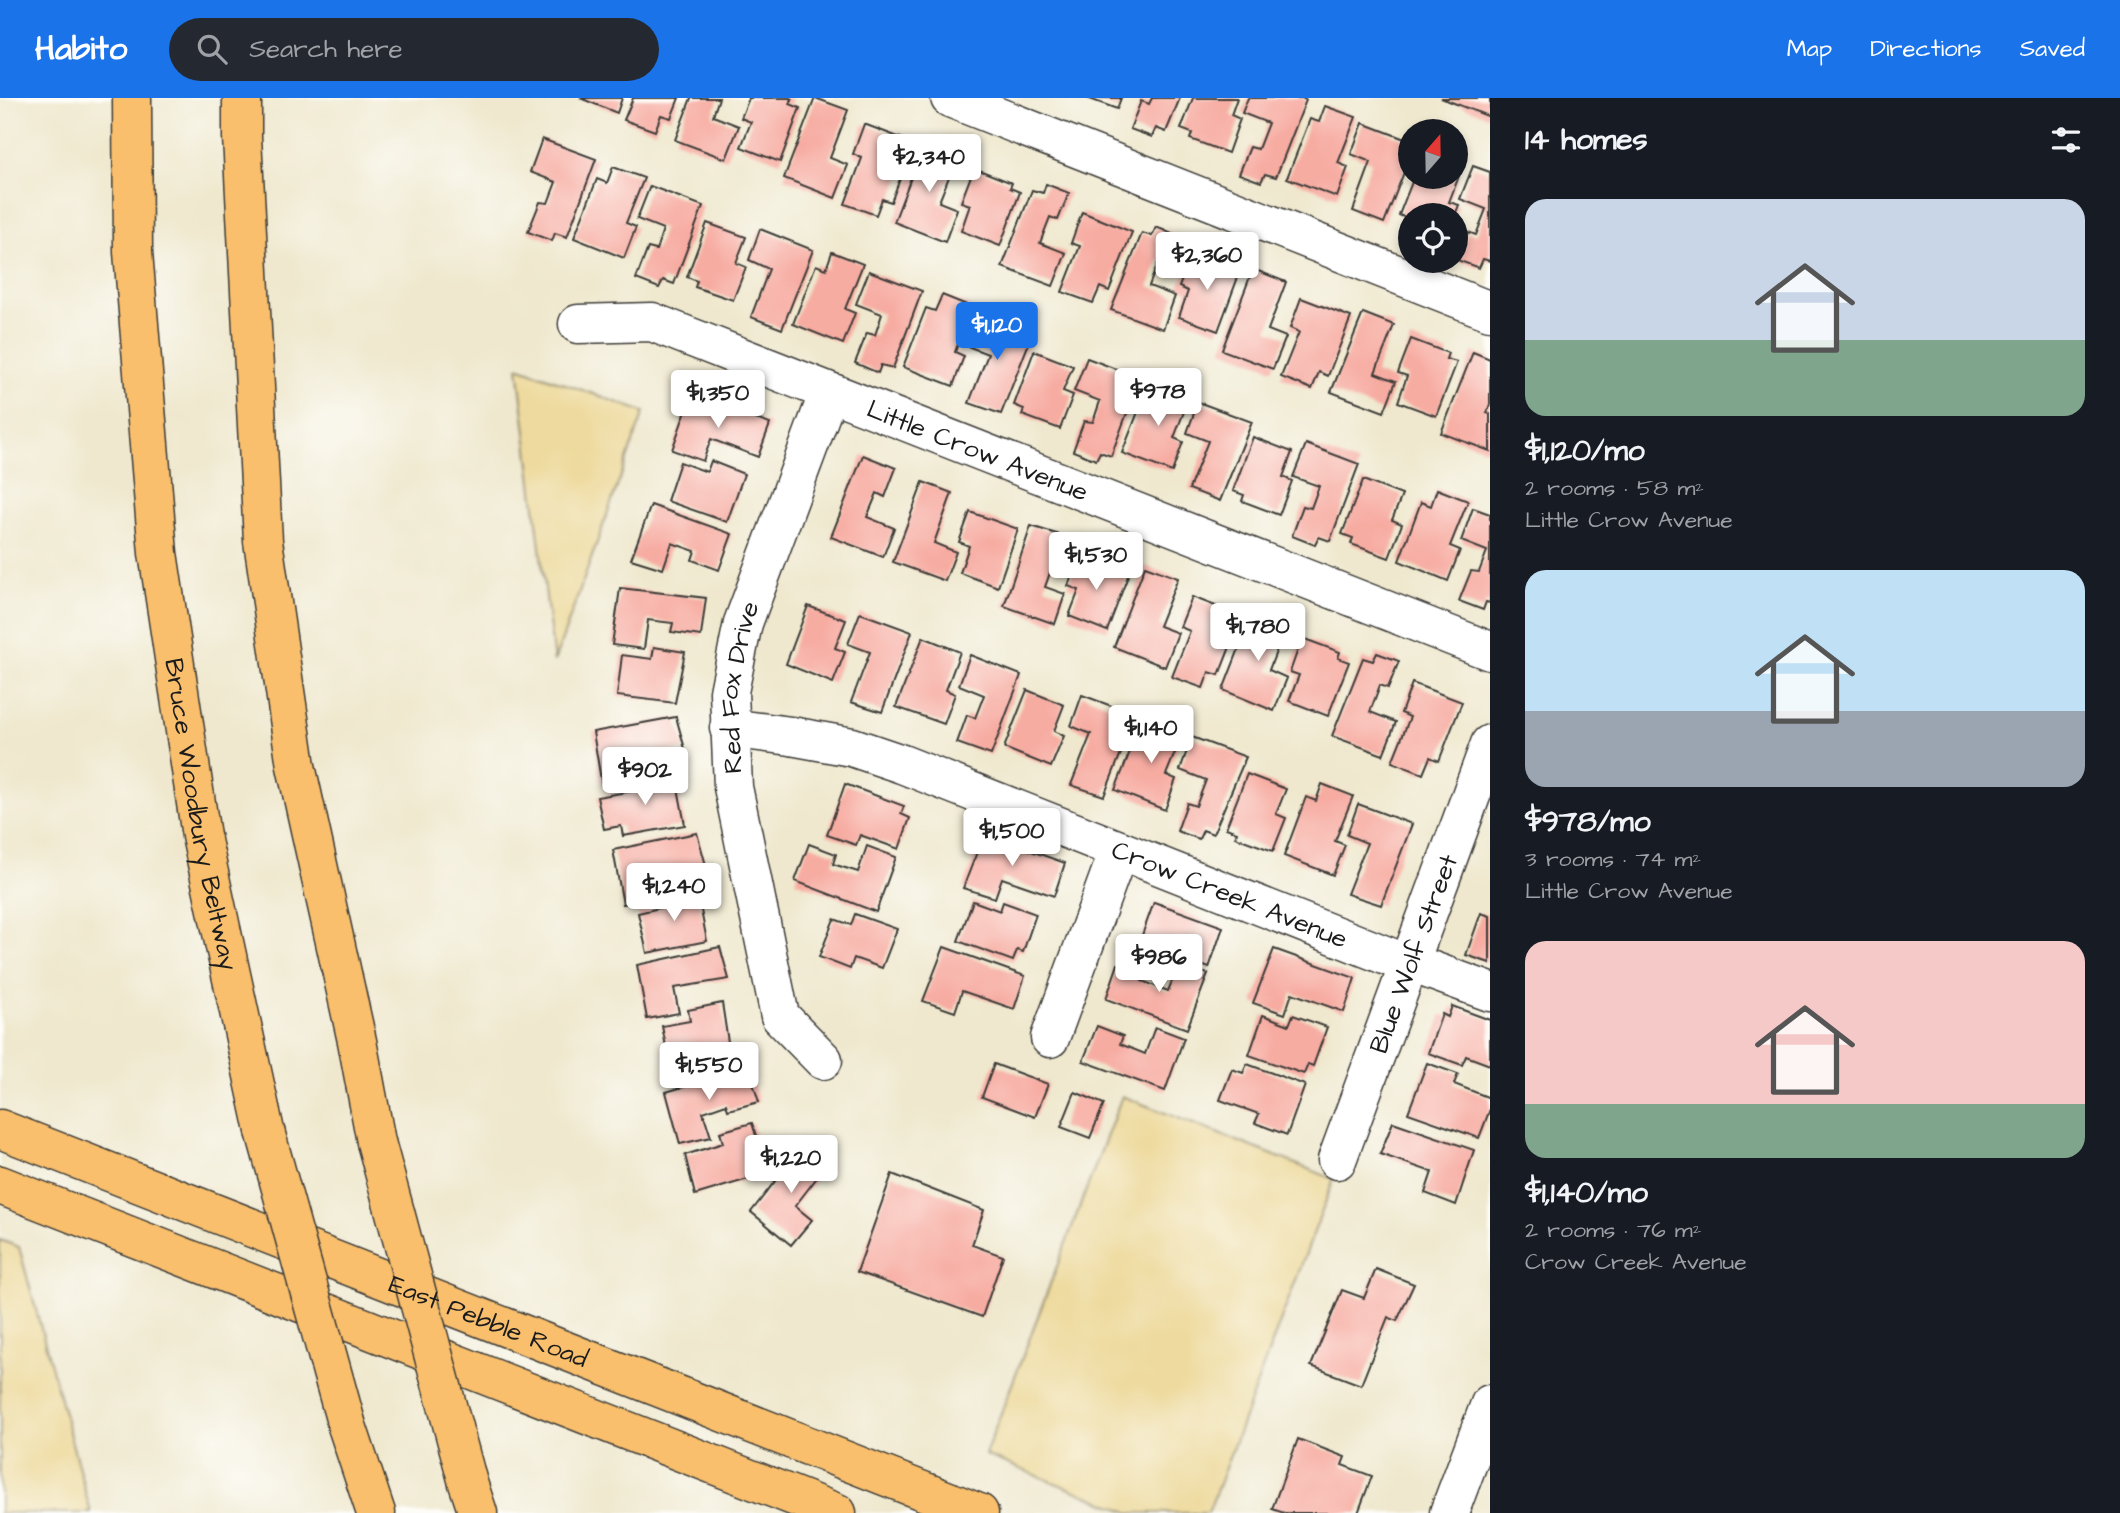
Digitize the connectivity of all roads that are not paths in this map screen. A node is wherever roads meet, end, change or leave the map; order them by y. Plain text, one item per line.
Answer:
1 (132, 98) edge
2 (242, 98) edge
3 (950, 98) edge
4 (1490, 312) edge
5 (578, 324) dead end
6 (830, 392) junction
7 (1490, 651) edge
8 (729, 728) junction
9 (1490, 744) edge
10 (1119, 850) junction
11 (1411, 964) junction
12 (1490, 992) edge
13 (1050, 1038) dead end
14 (823, 1060) dead end
15 (0, 1129) edge
16 (1337, 1160) dead end
17 (0, 1185) edge
18 (1490, 1404) edge
19 (473, 1498) edge
20 (376, 1513) edge
21 (837, 1513) edge
22 (979, 1513) edge
23 (1449, 1513) edge

1 - 20 main road, Bruce Woodbury Beltway, bridge
2 - 19 main road, bridge
3 - 4 street
5 - 6 street, Little Crow Avenue
6 - 7 street, Little Crow Avenue
6 - 8 street, Red Fox Drive
8 - 10 street, Crow Creek Avenue
8 - 14 street, Red Fox Drive
9 - 11 street, Blue Wolf Street
10 - 11 street, Crow Creek Avenue
10 - 13 street
11 - 12 street, Crow Creek Avenue
11 - 16 street, Blue Wolf Street
15 - 22 main road, East Pebble Road
17 - 21 main road, East Pebble Road
18 - 23 street

